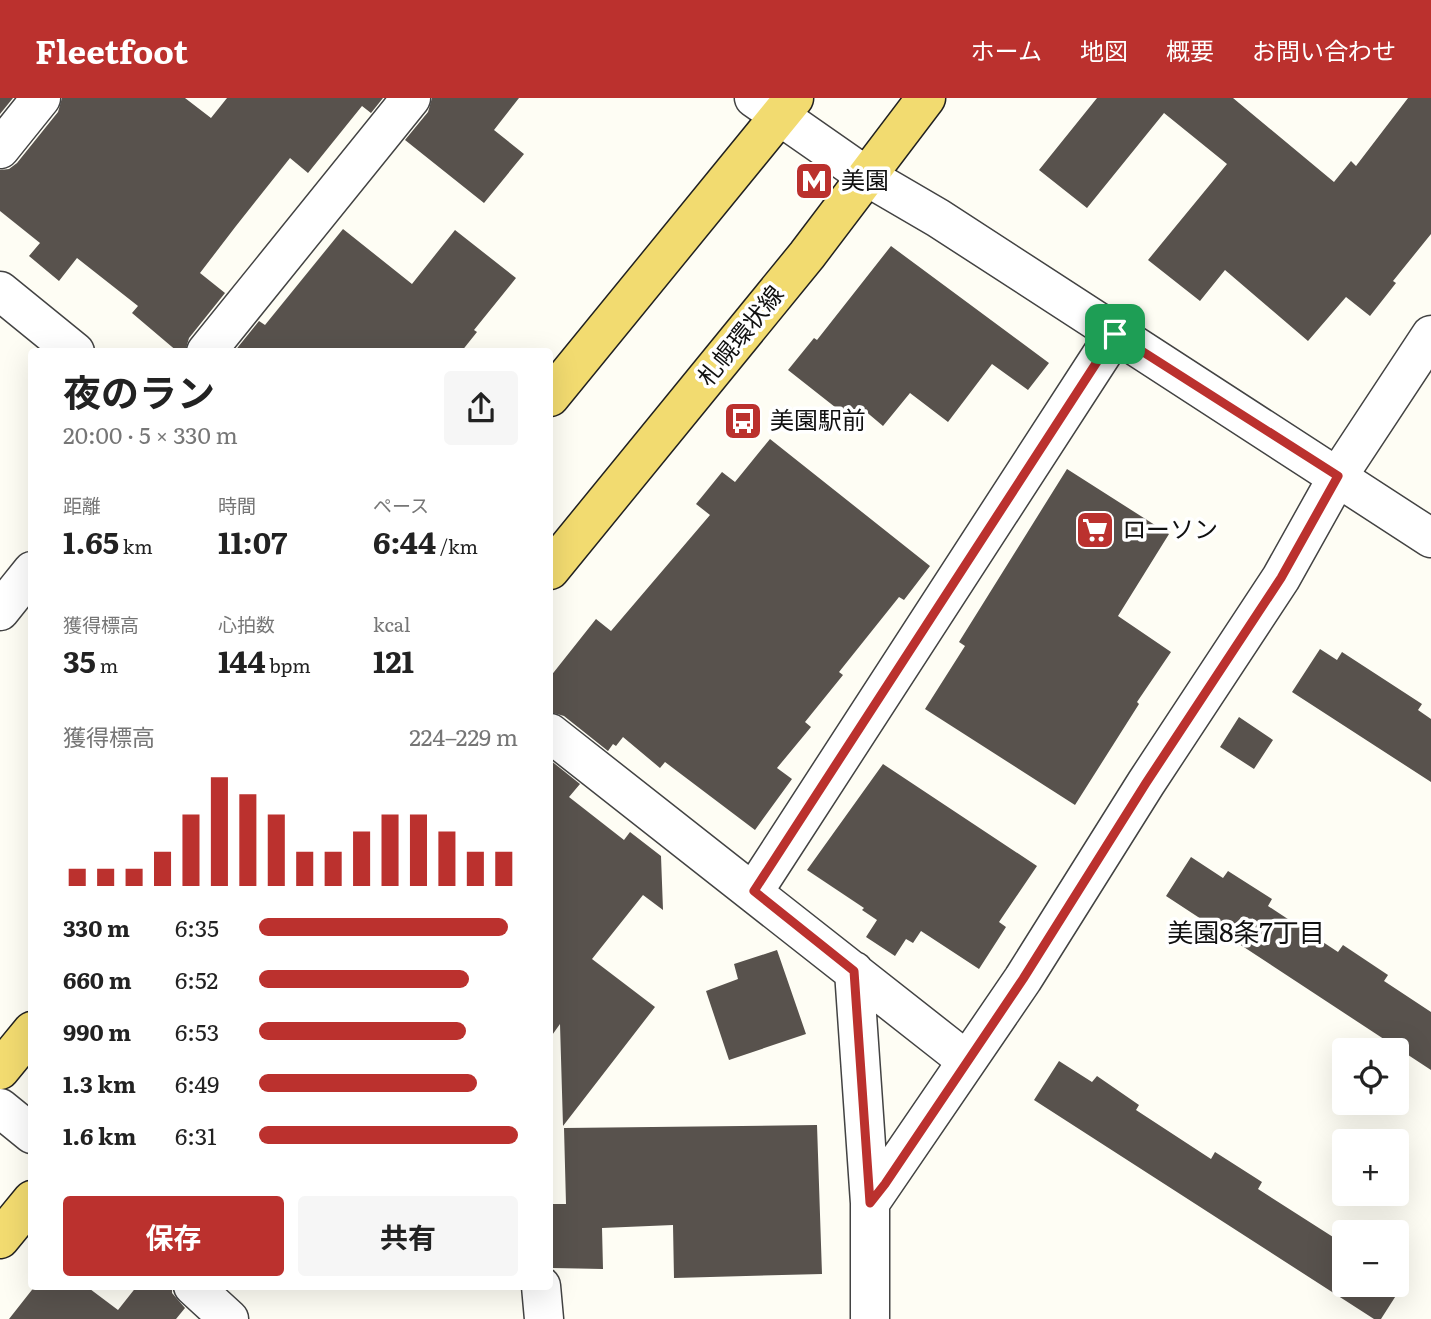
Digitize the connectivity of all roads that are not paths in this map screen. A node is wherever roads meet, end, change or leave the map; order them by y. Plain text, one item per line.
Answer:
1 (41, 98) edge
2 (411, 98) edge
3 (926, 98) edge
4 (776, 104) edge
5 (0, 149) edge
6 (866, 176) junction
7 (0, 291) edge
8 (1115, 334) junction
9 (1431, 335) edge
10 (70, 348) edge
11 (209, 348) edge
12 (553, 393) edge
13 (1338, 476) junction
14 (1431, 538) edge
15 (553, 566) edge
16 (28, 576) edge
17 (0, 611) edge
18 (553, 735) edge
19 (754, 891) junction
20 (854, 971) junction
21 (28, 1036) edge
22 (967, 1061) junction
23 (0, 1070) edge
24 (0, 1108) edge
25 (28, 1131) edge
26 (870, 1203) junction
27 (28, 1205) edge
28 (0, 1239) edge
29 (197, 1290) edge
30 (541, 1290) edge
31 (229, 1319) edge
32 (544, 1319) edge
33 (870, 1319) edge

1 - 5 street
2 - 11 street
3 - 6 main road, 札幌環状線
4 - 6 street
4 - 12 main road
6 - 8 street
6 - 15 main road, 札幌環状線
7 - 10 street
8 - 13 street
8 - 19 street
9 - 13 street
13 - 14 street
13 - 22 street
16 - 17 street
18 - 19 street
19 - 20 street
20 - 22 street
20 - 26 street
21 - 23 main road
22 - 26 street
24 - 25 street
26 - 33 street
27 - 28 main road
29 - 31 street
30 - 32 street

